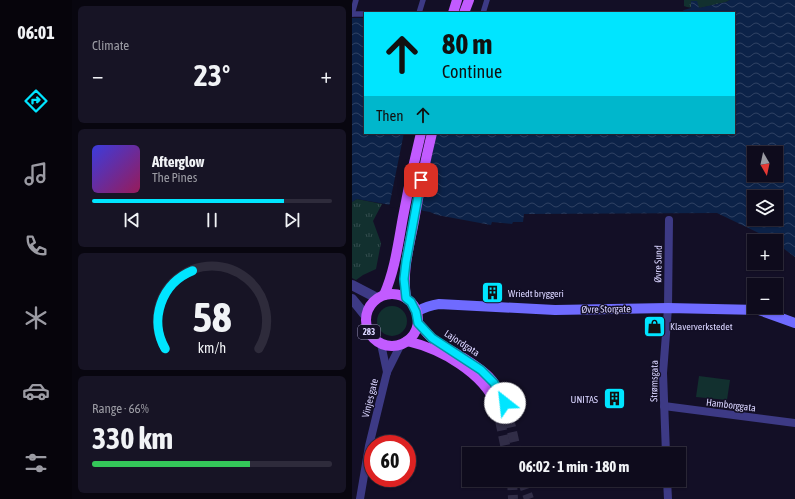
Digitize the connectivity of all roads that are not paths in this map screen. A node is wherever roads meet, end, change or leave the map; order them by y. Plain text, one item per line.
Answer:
1 (356, 0) edge
2 (423, 0) edge
3 (457, 0) edge
4 (468, 0) edge
5 (487, 0) edge
6 (419, 12) edge
7 (453, 12) edge
8 (464, 12) edge
9 (483, 12) edge
10 (352, 14) edge
11 (364, 14) edge
12 (421, 134) edge
13 (432, 134) edge
14 (669, 220) dead end
15 (352, 285) edge
16 (380, 296) junction
17 (406, 298) junction
18 (352, 299) edge
19 (668, 308) junction
20 (416, 312) junction
21 (366, 316) junction
22 (418, 323) junction
23 (795, 323) edge
24 (404, 343) junction
25 (381, 344) junction
26 (387, 372) junction
27 (664, 406) junction
28 (795, 423) edge
29 (666, 447) edge
30 (667, 487) edge
31 (360, 499) edge
32 (668, 499) edge

1 - 10 street
2 - 6 street
3 - 7 main road
4 - 8 main road
5 - 9 street
10 - 11 street
12 - 16 main road, 283
13 - 17 main road
14 - 19 street, Øvre Sund
15 - 16 street
16 - 17 main road
16 - 21 main road, 283
17 - 20 main road
18 - 21 street
19 - 20 main road, Øvre Storgate
19 - 23 main road, Øvre Storgate
19 - 27 street, Strømsgata
20 - 22 main road
21 - 25 main road, 283
22 - 24 main road
22 - 24 main road, Lajordgata / 283
24 - 25 main road, 283
24 - 26 street, Vinjes gate
25 - 26 street, Vinjes gate
26 - 31 street, Vinjes gate
27 - 28 street, Hamborggata
27 - 29 street, Strømsgata
30 - 32 street

